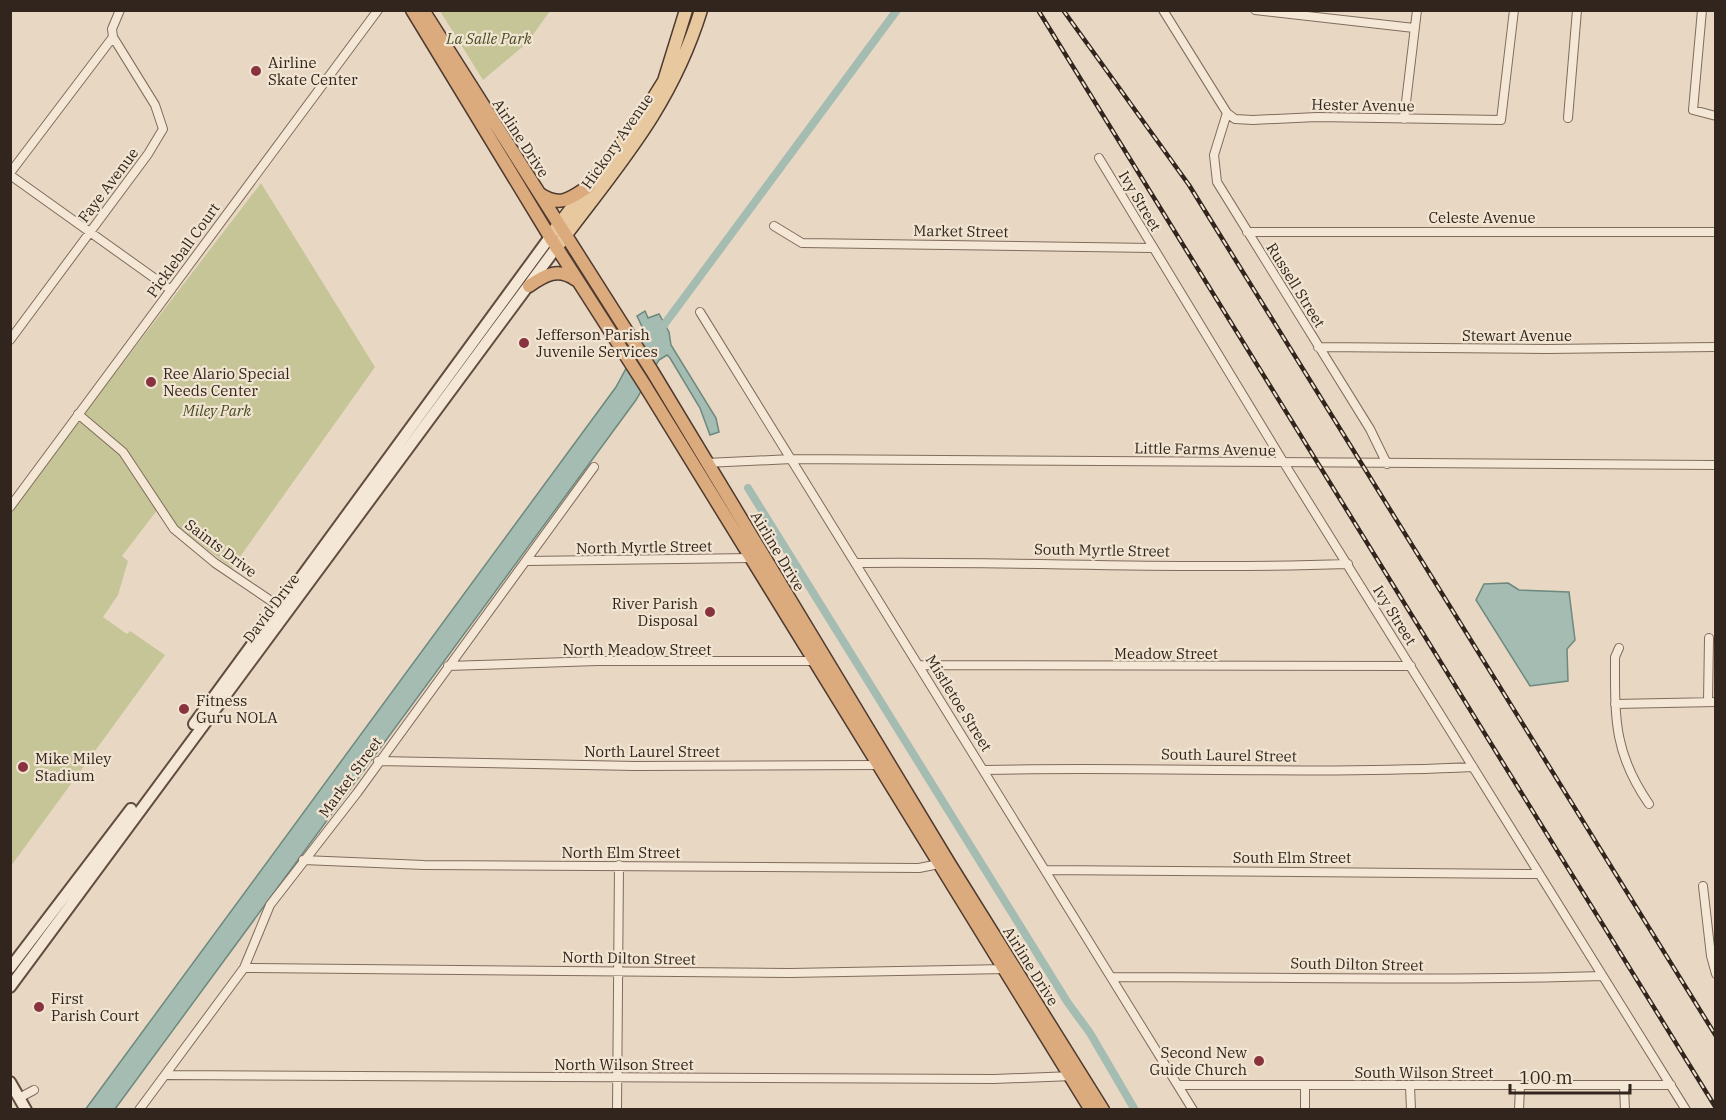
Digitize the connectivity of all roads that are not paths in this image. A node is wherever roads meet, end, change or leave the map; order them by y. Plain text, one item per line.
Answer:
1 (120, 10) edge
2 (378, 10) edge
3 (412, 10) edge
4 (423, 10) edge
5 (686, 10) edge
6 (700, 10) edge
7 (1255, 10) edge
8 (1417, 10) edge
9 (1515, 10) edge
10 (1577, 10) edge
11 (1702, 10) edge
12 (1167, 12) edge
13 (1414, 28) junction
14 (113, 37) junction
15 (1227, 113) junction
16 (1716, 116) edge
17 (1568, 118) dead end
18 (1404, 119) junction
19 (1099, 158) dead end
20 (10, 174) edge
21 (589, 186) junction
22 (537, 191) junction
23 (774, 226) dead end
24 (562, 231) junction
25 (90, 232) junction
26 (1247, 232) junction
27 (1716, 232) edge
28 (553, 243) junction
29 (1152, 248) junction
30 (579, 283) junction
31 (529, 286) junction
32 (171, 290) junction
33 (700, 312) dead end
34 (10, 340) edge
35 (1318, 347) junction
36 (1716, 347) edge
37 (78, 414) junction
38 (792, 459) junction
39 (708, 462) junction
40 (1284, 463) junction
41 (1387, 464) junction
42 (1716, 465) edge
43 (694, 466) junction
44 (594, 467) dead end
45 (10, 507) edge
46 (757, 557) junction
47 (526, 561) junction
48 (856, 563) junction
49 (1348, 564) junction
50 (284, 609) junction
51 (1709, 638) dead end
52 (1619, 648) dead end
53 (819, 660) junction
54 (920, 665) junction
55 (448, 666) junction
56 (1411, 666) junction
57 (1712, 702) edge
58 (1615, 704) junction
59 (378, 761) junction
60 (883, 764) junction
61 (1473, 767) junction
62 (984, 770) junction
63 (1649, 804) dead end
64 (303, 860) junction
65 (939, 864) junction
66 (619, 865) junction
67 (1045, 870) junction
68 (1539, 874) junction
69 (1703, 886) dead end
70 (10, 968) edge
71 (244, 968) junction
72 (1009, 969) junction
73 (617, 971) junction
74 (1716, 974) edge
75 (1602, 976) junction
76 (1111, 977) junction
77 (10, 987) edge
78 (167, 1075) junction
79 (1076, 1075) junction
80 (617, 1078) junction
81 (10, 1082) edge
82 (1178, 1085) junction
83 (1305, 1085) junction
84 (1671, 1085) junction
85 (1410, 1086) junction
86 (1520, 1086) junction
87 (1624, 1086) junction
88 (34, 1090) dead end
89 (19, 1098) junction
90 (26, 1110) edge
91 (139, 1110) edge
92 (617, 1110) edge
93 (1091, 1110) edge
94 (1103, 1110) edge
95 (1193, 1110) edge
96 (1305, 1110) edge
97 (1411, 1110) edge
98 (1519, 1110) edge
99 (1625, 1110) edge
100 (1686, 1110) edge

1 - 14 street
2 - 32 street, Pickleball Court
3 - 28 highway, Airline Drive
4 - 22 highway, Airline Drive
5 - 21 main road, Hickory Avenue
6 - 24 main road, Hickory Avenue
7 - 13 street
8 - 13 street
9 - 18 street, Hester Avenue
10 - 17 street
11 - 16 street
12 - 15 street
13 - 18 street
14 - 20 street
14 - 25 street, Faye Avenue
15 - 18 street, Hester Avenue
15 - 26 street, Russell Street
19 - 29 street, Ivy Street
20 - 25 street
21 - 22 highway
21 - 24 main road, Hickory Avenue
22 - 24 highway, Airline Drive
23 - 29 street, Market Street
24 - 28 main road, Hickory Avenue
24 - 39 highway, Airline Drive
25 - 32 street
25 - 34 street, Faye Avenue
26 - 27 street, Celeste Avenue
26 - 35 street, Russell Street
28 - 30 highway, Airline Drive
28 - 31 main road, David Drive
28 - 50 main road, David Drive
29 - 40 street, Ivy Street
30 - 31 highway
30 - 43 highway, Airline Drive
31 - 50 main road, David Drive
32 - 37 street, Pickleball Court
33 - 38 street, Mistletoe Street
35 - 36 street, Stewart Avenue
35 - 41 street, Russell Street
37 - 45 street, Pickleball Court
37 - 50 street, Saints Drive
38 - 39 street, Little Farms Avenue
38 - 40 street, Little Farms Avenue
38 - 48 street, Mistletoe Street
39 - 43 street, Little Farms Avenue
39 - 46 highway, Airline Drive
40 - 41 street, Little Farms Avenue
40 - 49 street, Ivy Street
41 - 42 street, Little Farms Avenue
43 - 46 highway, Airline Drive
44 - 47 street, Market Street
46 - 47 street, North Myrtle Street
46 - 53 highway, Airline Drive
47 - 55 street, Market Street
48 - 49 street, South Myrtle Street
48 - 54 street, Mistletoe Street
49 - 56 street, Ivy Street
50 - 70 main road, David Drive
50 - 77 main road, David Drive
51 - 57 street
52 - 58 street
53 - 55 street, North Meadow Street
53 - 60 highway, Airline Drive
54 - 56 street, Meadow Street
54 - 62 street, Mistletoe Street
55 - 59 street, Market Street
56 - 61 street, Ivy Street
57 - 58 street
58 - 63 street
59 - 60 street, North Laurel Street
59 - 64 street, Market Street
60 - 65 highway, Airline Drive
60 - 72 highway, Airline Drive
61 - 62 street, South Laurel Street
61 - 68 street, Ivy Street
62 - 67 street, Mistletoe Street
64 - 66 street, North Elm Street
64 - 71 street, Market Street
65 - 66 street, North Elm Street
65 - 72 highway, Airline Drive
66 - 73 street
67 - 68 street, South Elm Street
67 - 76 street, Mistletoe Street
68 - 75 street, Ivy Street
69 - 74 street
71 - 73 street, North Dilton Street
71 - 78 street, Market Street
72 - 73 street, North Dilton Street
72 - 79 highway, Airline Drive
73 - 80 street
75 - 76 street, South Dilton Street
75 - 84 street, Ivy Street
76 - 82 street, Mistletoe Street
78 - 80 street, North Wilson Street
78 - 91 street, Market Street
79 - 80 street, North Wilson Street
79 - 93 highway, Airline Drive
79 - 94 highway, Airline Drive
80 - 92 street
81 - 89 main road
82 - 83 street, South Wilson Street
82 - 95 street, Mistletoe Street
83 - 85 street, South Wilson Street
83 - 96 street
84 - 87 street, South Wilson Street
84 - 100 street, Ivy Street
85 - 86 street, South Wilson Street
85 - 97 street
86 - 87 street, South Wilson Street
86 - 98 street
87 - 99 street
88 - 89 street
89 - 90 main road

